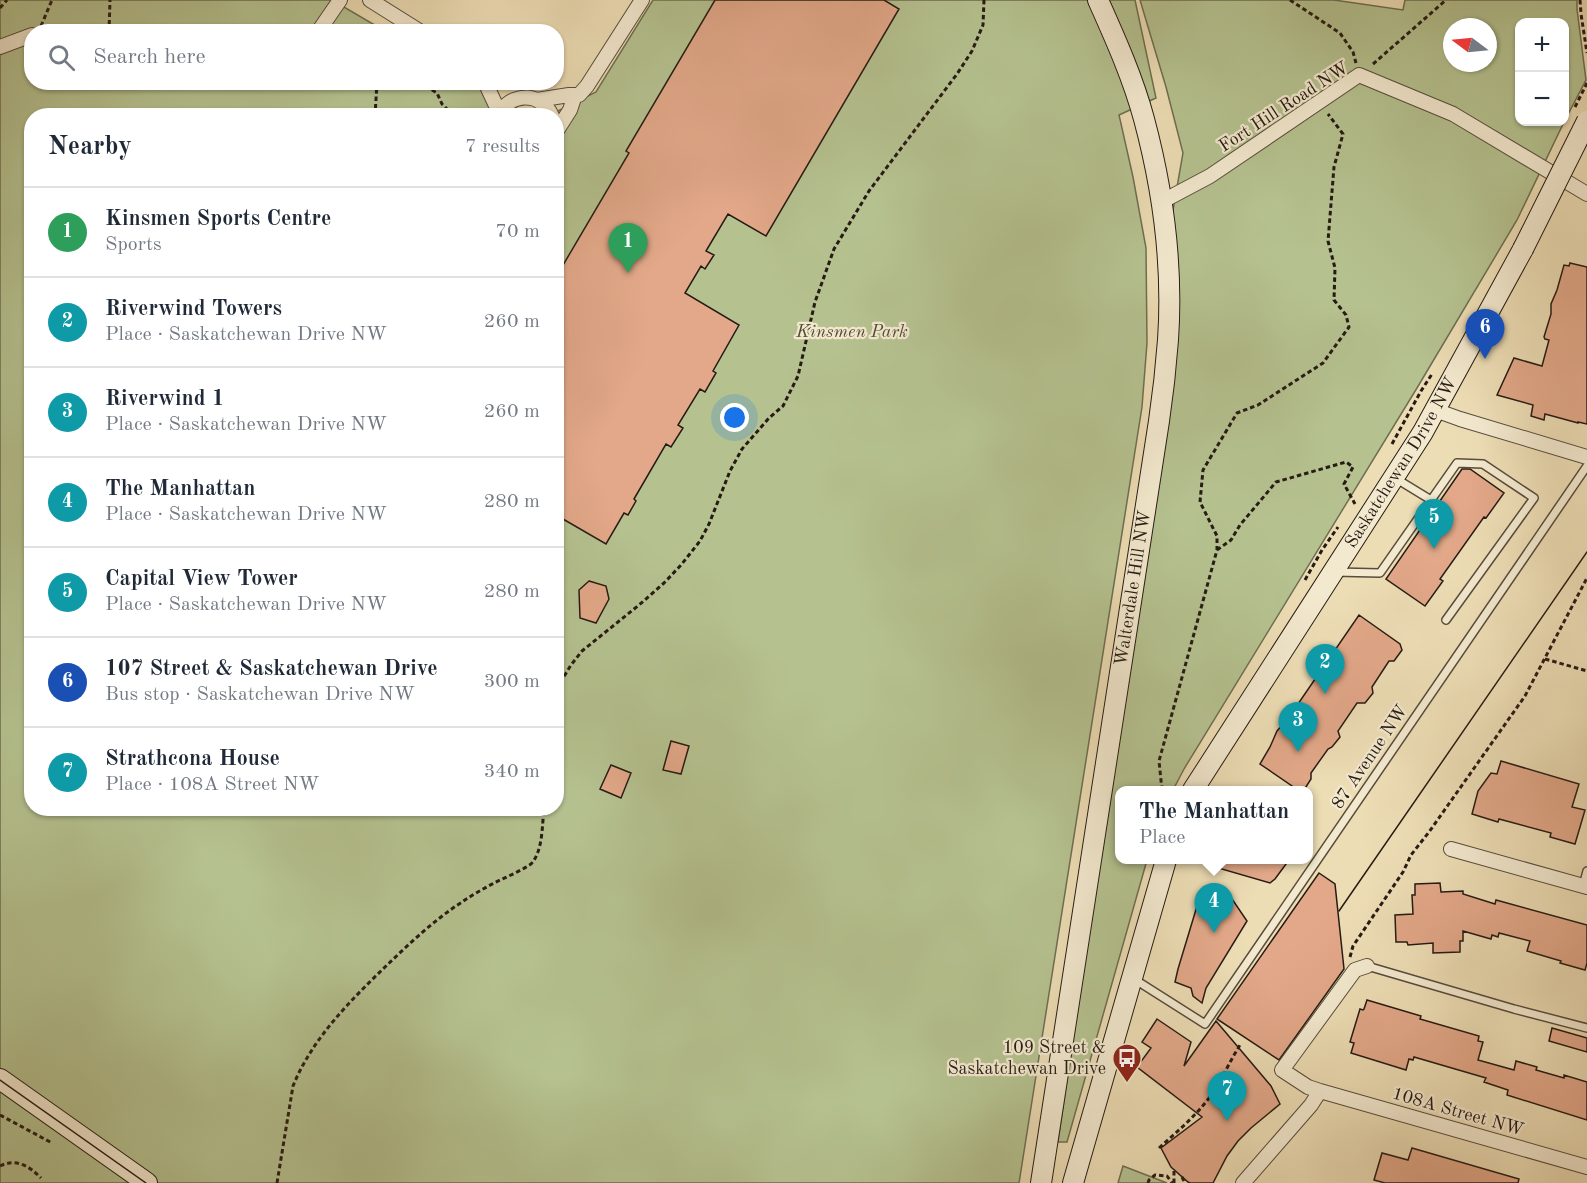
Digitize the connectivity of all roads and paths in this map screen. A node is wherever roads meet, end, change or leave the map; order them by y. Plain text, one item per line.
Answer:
1 (7, 0) edge
2 (52, 0) edge
3 (110, 0) edge
4 (340, 0) edge
5 (370, 0) edge
6 (642, 0) edge
7 (984, 0) edge
8 (1098, 0) edge
9 (1291, 0) edge
10 (1446, 0) edge
11 (1580, 0) edge
12 (0, 8) edge
13 (42, 24) edge
14 (109, 24) edge
15 (324, 24) edge
16 (408, 24) edge
17 (24, 38) edge
18 (0, 46) edge
19 (1587, 53) edge
20 (1359, 75) junction
21 (377, 90) edge
22 (432, 90) edge
23 (488, 90) edge
24 (575, 95) junction
25 (537, 100) junction
26 (1320, 103) junction
27 (375, 108) edge
28 (446, 108) edge
29 (496, 108) edge
30 (503, 108) edge
31 (547, 108) edge
32 (564, 119) edge
33 (1587, 121) edge
34 (1587, 194) edge
35 (1161, 202) junction
36 (1436, 410) junction
37 (1587, 457) edge
38 (1587, 466) edge
39 (1394, 477) junction
40 (1431, 500) junction
41 (1355, 504) dead end
42 (1216, 550) junction
43 (1333, 572) junction
44 (1587, 578) edge
45 (1446, 620) dead end
46 (1545, 659) junction
47 (1587, 671) edge
48 (564, 676) edge
49 (1162, 786) edge
50 (1196, 786) edge
51 (543, 816) edge
52 (1430, 832) junction
53 (1435, 836) dead end
54 (1451, 849) dead end
55 (1165, 864) edge
56 (1587, 871) edge
57 (1585, 887) edge
58 (1367, 966) joint
59 (1351, 976) junction
60 (1133, 977) junction
61 (1587, 1028) edge
62 (1240, 1045) dead end
63 (0, 1079) edge
64 (1320, 1091) junction
65 (1199, 1109) junction
66 (1203, 1112) dead end
67 (0, 1115) edge
68 (52, 1143) dead end
69 (1159, 1148) dead end
70 (0, 1166) edge
71 (1587, 1167) edge
72 (1174, 1170) dead end
73 (1182, 1177) dead end
74 (41, 1178) dead end
75 (147, 1183) edge
76 (277, 1183) edge
77 (1041, 1183) edge
78 (1073, 1183) edge
79 (1148, 1183) edge
80 (1173, 1183) edge
81 (1185, 1183) edge
82 (1243, 1183) edge

1 - 12 path
2 - 13 path
3 - 14 path
4 - 15 street
5 - 16 street
6 - 24 street
7 - 48 path
8 - 35 main road, Walterdale Hill NW
9 - 20 path
10 - 20 path
11 - 19 path
17 - 18 street
20 - 26 street, Fort Hill Road NW
20 - 34 street, Fort Hill Road NW
21 - 27 path
22 - 28 path
23 - 29 street
24 - 25 street
24 - 32 street
25 - 30 street
25 - 31 street
26 - 35 street, Fort Hill Road NW
26 - 42 path
33 - 36 main road, Saskatchewan Drive NW, bridge
35 - 77 main road, Walterdale Hill NW
36 - 37 street
36 - 39 main road, Saskatchewan Drive NW
38 - 60 lane, 87 Avenue NW
39 - 40 lane
39 - 43 main road, Saskatchewan Drive NW
40 - 43 lane
40 - 45 lane
41 - 42 path
42 - 49 path
43 - 50 main road, Saskatchewan Drive NW
44 - 46 path
46 - 47 path
46 - 52 path
51 - 76 path
52 - 53 path
52 - 59 path
54 - 57 street
55 - 60 main road
56 - 57 lane
58 - 59 street
58 - 61 lane
59 - 64 street, 108A Street NW
60 - 78 main road
62 - 65 path
63 - 75 main road
64 - 71 street, 108A Street NW
64 - 82 street
65 - 66 path
65 - 69 path
67 - 68 path
70 - 74 path
72 - 80 path
73 - 81 path
79 - 80 path

